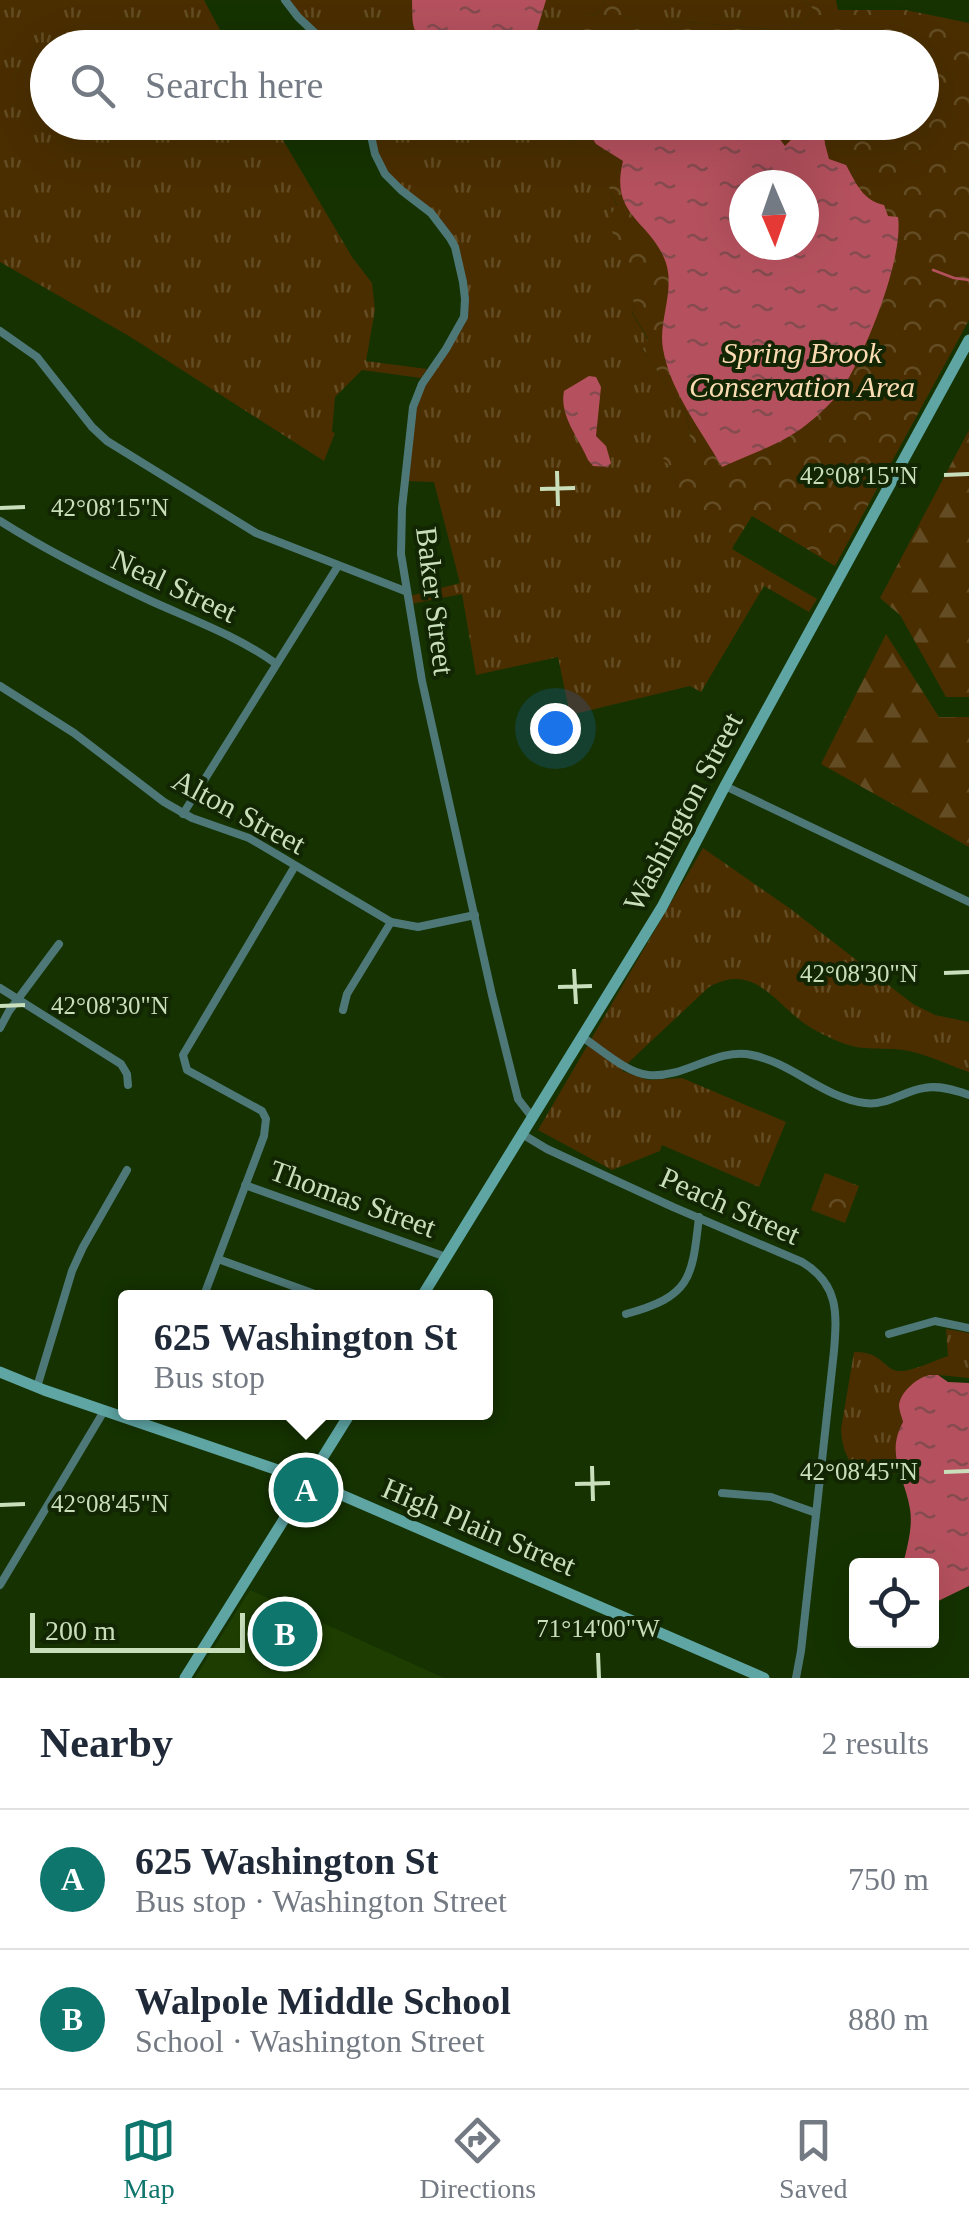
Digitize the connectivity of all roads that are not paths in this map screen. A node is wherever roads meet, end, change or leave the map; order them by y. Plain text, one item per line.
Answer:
1 (286, 0) edge
2 (312, 30) edge
3 (372, 140) edge
4 (0, 331) edge
5 (969, 340) edge
6 (0, 522) edge
7 (338, 566) junction
8 (406, 591) junction
9 (275, 664) junction
10 (0, 686) edge
11 (725, 786) junction
12 (183, 814) junction
13 (294, 866) junction
14 (969, 902) edge
15 (475, 915) junction
16 (391, 922) junction
17 (59, 944) dead end
18 (0, 988) edge
19 (18, 999) junction
20 (343, 1010) dead end
21 (0, 1028) edge
22 (582, 1036) junction
23 (128, 1085) dead end
24 (969, 1095) edge
25 (533, 1117) junction
26 (522, 1134) junction
27 (126, 1170) dead end
28 (245, 1185) junction
29 (699, 1217) junction
30 (446, 1256) junction
31 (218, 1258) junction
32 (206, 1290) edge
33 (304, 1290) edge
34 (426, 1290) edge
35 (626, 1314) dead end
36 (969, 1328) edge
37 (889, 1334) dead end
38 (0, 1372) edge
39 (37, 1387) junction
40 (104, 1411) junction
41 (118, 1416) edge
42 (130, 1420) edge
43 (346, 1420) edge
44 (307, 1480) junction
45 (722, 1493) dead end
46 (816, 1513) junction
47 (0, 1585) edge
48 (185, 1678) edge
49 (764, 1678) edge
50 (796, 1678) edge

1 - 2 street
3 - 8 street, Baker Street
4 - 7 street
5 - 11 main road, Washington Street
6 - 9 street, Neal Street
7 - 8 street
7 - 9 street
8 - 15 street, Baker Street
9 - 12 street
10 - 12 street, Alton Street
11 - 14 street
11 - 22 main road, Washington Street
12 - 13 street, Alton Street
13 - 16 street, Alton Street
13 - 28 street
15 - 16 street, Alton Street
15 - 25 street, Baker Street
16 - 20 street
17 - 19 street
18 - 19 street
19 - 21 street
19 - 23 street
22 - 24 street
22 - 25 main road, Washington Street
25 - 26 main road, Washington Street
26 - 29 street, Peach Street
26 - 30 main road, Washington Street
27 - 39 street
28 - 30 street, Thomas Street
28 - 31 street
29 - 35 street
29 - 46 street, Peach Street
30 - 34 main road, Washington Street
31 - 32 street
31 - 33 street
36 - 37 street
38 - 39 main road, High Plain Street
39 - 40 main road, High Plain Street
40 - 41 main road, High Plain Street
40 - 47 street
42 - 44 main road, High Plain Street
43 - 44 main road
44 - 48 main road
44 - 49 main road, High Plain Street
45 - 46 street
46 - 50 street, Peach Street

